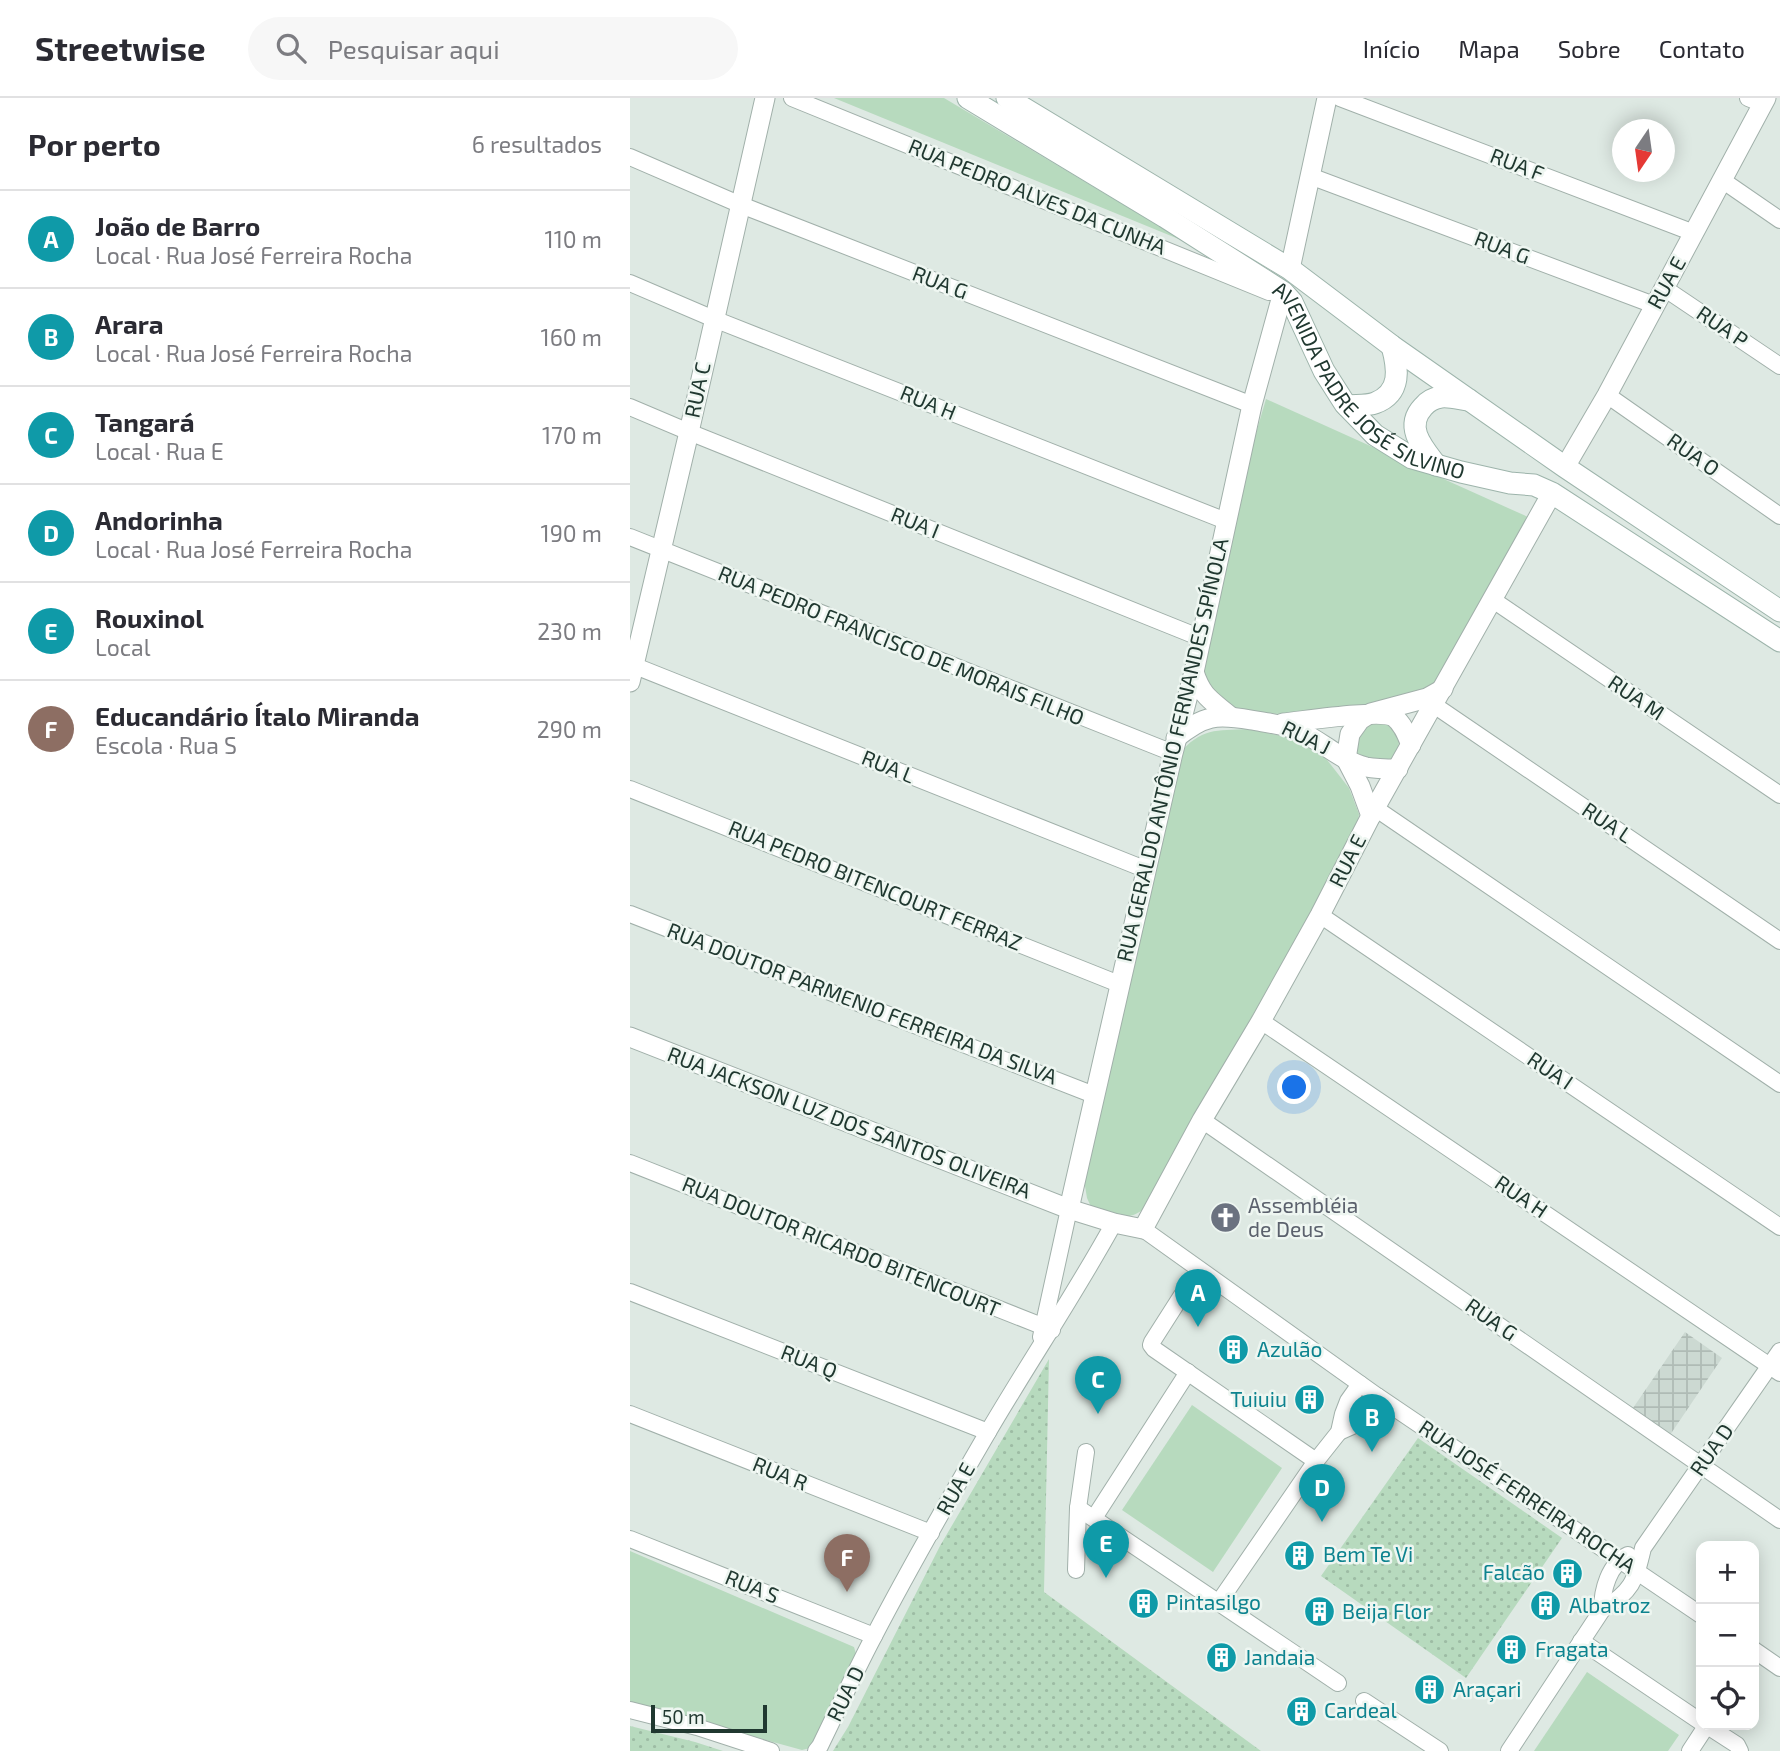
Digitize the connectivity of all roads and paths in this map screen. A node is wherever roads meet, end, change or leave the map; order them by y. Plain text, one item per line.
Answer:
1 (765, 98) edge
2 (792, 98) edge
3 (968, 98) edge
4 (1007, 98) edge
5 (1327, 98) edge
6 (1340, 98) edge
7 (1759, 100) edge
8 (630, 157) edge
9 (1311, 176) junction
10 (1722, 180) junction
11 (741, 205) junction
12 (1780, 220) edge
13 (1694, 233) junction
14 (1290, 269) junction
15 (630, 283) edge
16 (1282, 294) junction
17 (1659, 297) junction
18 (713, 319) junction
19 (1392, 346) junction
20 (1780, 366) edge
21 (1606, 395) junction
22 (1471, 400) junction
23 (1252, 405) junction
24 (1347, 406) junction
25 (630, 407) edge
26 (689, 432) junction
27 (1436, 465) junction
28 (1565, 467) junction
29 (1552, 493) junction
30 (1780, 516) edge
31 (1226, 521) junction
32 (630, 537) edge
33 (661, 551) junction
34 (1493, 600) junction
35 (1780, 611) edge
36 (1201, 638) junction
37 (1780, 640) edge
38 (631, 671) edge
39 (1194, 672) junction
40 (1439, 696) junction
41 (1371, 713) junction
42 (1230, 716) junction
43 (1279, 723) junction
44 (1411, 745) junction
45 (1174, 746) junction
46 (1346, 759) junction
47 (1398, 769) junction
48 (630, 789) edge
49 (1780, 795) edge
50 (1373, 812) junction
51 (1147, 870) junction
52 (630, 914) edge
53 (1320, 915) junction
54 (1780, 941) edge
55 (1119, 984) junction
56 (1261, 1021) junction
57 (630, 1037) edge
58 (1780, 1084) edge
59 (1094, 1095) junction
60 (1202, 1120) junction
61 (630, 1163) edge
62 (1069, 1209) junction
63 (1114, 1223) junction
64 (1780, 1227) edge
65 (1143, 1229) junction
66 (630, 1292) edge
67 (1182, 1294) dead end
68 (1047, 1329) junction
69 (1780, 1351) edge
70 (1775, 1369) edge
71 (1188, 1372) junction
72 (1360, 1384) junction
73 (1377, 1396) junction
74 (630, 1414) edge
75 (988, 1432) junction
76 (1339, 1432) junction
77 (1086, 1452) dead end
78 (1316, 1461) junction
79 (1701, 1465) junction
80 (1079, 1508) junction
81 (1094, 1518) junction
82 (1780, 1520) edge
83 (931, 1533) junction
84 (630, 1539) edge
85 (1643, 1548) junction
86 (1619, 1559) junction
87 (1076, 1570) dead end
88 (1637, 1572) junction
89 (1219, 1602) junction
90 (1602, 1609) junction
91 (1696, 1612) edge
92 (874, 1636) junction
93 (1581, 1641) junction
94 (1759, 1653) edge
95 (1780, 1668) edge
96 (1338, 1683) dead end
97 (1364, 1701) dead end
98 (630, 1710) edge
99 (1696, 1718) edge
100 (1703, 1730) edge
101 (1714, 1730) edge
102 (771, 1751) edge
103 (816, 1751) edge
104 (1440, 1751) edge
105 (1509, 1751) edge
106 (1690, 1751) edge
107 (1740, 1751) edge

1 - 11 street, RUA C
2 - 16 street, RUA PEDRO ALVES DA CUNHA
3 - 16 main road, AVENIDA PADRE JOSÉ SILVINO
4 - 14 main road, AVENIDA PADRE JOSÉ SILVINO
5 - 9 street
6 - 13 street, RUA F
7 - 10 street, RUA E
8 - 11 street, RUA G
9 - 14 street
9 - 17 street, RUA G
10 - 12 street
10 - 13 street, RUA E
11 - 18 street, RUA C
11 - 23 street, RUA G
13 - 17 street, RUA E
14 - 19 main road, AVENIDA PADRE JOSÉ SILVINO
15 - 18 street, RUA H
16 - 23 street, RUA GERALDO ANTÔNIO FERNANDES SPÍNOLA
16 - 24 main road, AVENIDA PADRE JOSÉ SILVINO
17 - 20 street, RUA P
17 - 21 street, RUA E
18 - 26 street, RUA C
18 - 31 street, RUA H
19 - 22 main road, AVENIDA PADRE JOSÉ SILVINO
19 - 24 main road
21 - 28 street, RUA E
21 - 30 street, RUA O
22 - 27 main road
22 - 28 main road, AVENIDA PADRE JOSÉ SILVINO
23 - 31 street, RUA GERALDO ANTÔNIO FERNANDES SPÍNOLA
24 - 27 main road, AVENIDA PADRE JOSÉ SILVINO
25 - 26 street, RUA I
26 - 33 street, RUA C
26 - 36 street, RUA I
27 - 29 main road, AVENIDA PADRE JOSÉ SILVINO
28 - 35 main road, AVENIDA PADRE JOSÉ SILVINO
29 - 34 street, RUA E
29 - 37 main road, AVENIDA PADRE JOSÉ SILVINO
31 - 36 street, RUA GERALDO ANTÔNIO FERNANDES SPÍNOLA
32 - 33 street, RUA PEDRO FRANCISCO DE MORAIS FILHO
33 - 38 street, RUA C
33 - 45 street, RUA PEDRO FRANCISCO DE MORAIS FILHO
34 - 40 street, RUA E
34 - 49 street, RUA M
36 - 39 street, RUA GERALDO ANTÔNIO FERNANDES SPÍNOLA
38 - 51 street, RUA L
39 - 42 street
39 - 45 street, RUA GERALDO ANTÔNIO FERNANDES SPÍNOLA
40 - 41 street
40 - 44 street, RUA E
40 - 54 street, RUA L
41 - 43 street
41 - 44 street
41 - 46 street
42 - 43 street, RUA J
42 - 45 street, RUA J
43 - 46 street, RUA J
44 - 47 street, RUA E
45 - 51 street, RUA GERALDO ANTÔNIO FERNANDES SPÍNOLA
46 - 47 street, RUA J
46 - 50 street
47 - 50 street, RUA E
48 - 55 street, RUA PEDRO BITENCOURT FERRAZ
50 - 53 street, RUA E
50 - 58 street
51 - 55 street, RUA GERALDO ANTÔNIO FERNANDES SPÍNOLA
52 - 59 street, RUA DOUTOR PARMENIO FERREIRA DA SILVA
53 - 56 street, RUA E
53 - 64 street, RUA I
55 - 59 street, RUA GERALDO ANTÔNIO FERNANDES SPÍNOLA
56 - 60 street, RUA E
56 - 70 street, RUA H
57 - 62 street, RUA JACKSON LUZ DOS SANTOS OLIVEIRA
59 - 62 street, RUA GERALDO ANTÔNIO FERNANDES SPÍNOLA
60 - 65 street, RUA E
60 - 79 street, RUA G
61 - 68 street, RUA DOUTOR RICARDO BITENCOURT
62 - 63 street, RUA JOSÉ FERREIRA ROCHA
62 - 68 street
63 - 65 street, RUA JOSÉ FERREIRA ROCHA
63 - 68 street, RUA E
65 - 72 street, RUA JOSÉ FERREIRA ROCHA
66 - 75 street, RUA Q
67 - 71 street
68 - 75 street, RUA E
69 - 70 street, RUA D
70 - 79 street, RUA D
71 - 78 street
71 - 81 street
72 - 73 street, RUA JOSÉ FERREIRA ROCHA
72 - 76 street
73 - 76 street
73 - 86 street, RUA JOSÉ FERREIRA ROCHA
74 - 83 street, RUA R
75 - 83 street, RUA E
76 - 78 street
77 - 80 street
78 - 89 street
79 - 82 street, RUA G
79 - 85 street, RUA D
80 - 81 street
80 - 87 street
81 - 89 street
83 - 92 street, RUA E
84 - 92 street, RUA S
85 - 86 street
85 - 88 street, RUA D
86 - 88 street, RUA JOSÉ FERREIRA ROCHA
86 - 90 street
88 - 90 street
88 - 91 street, RUA JOSÉ FERREIRA ROCHA
89 - 96 street
90 - 93 street
92 - 103 street, RUA D
93 - 99 street
93 - 105 street
94 - 95 street
97 - 104 street
98 - 102 street
100 - 106 street
101 - 107 street

